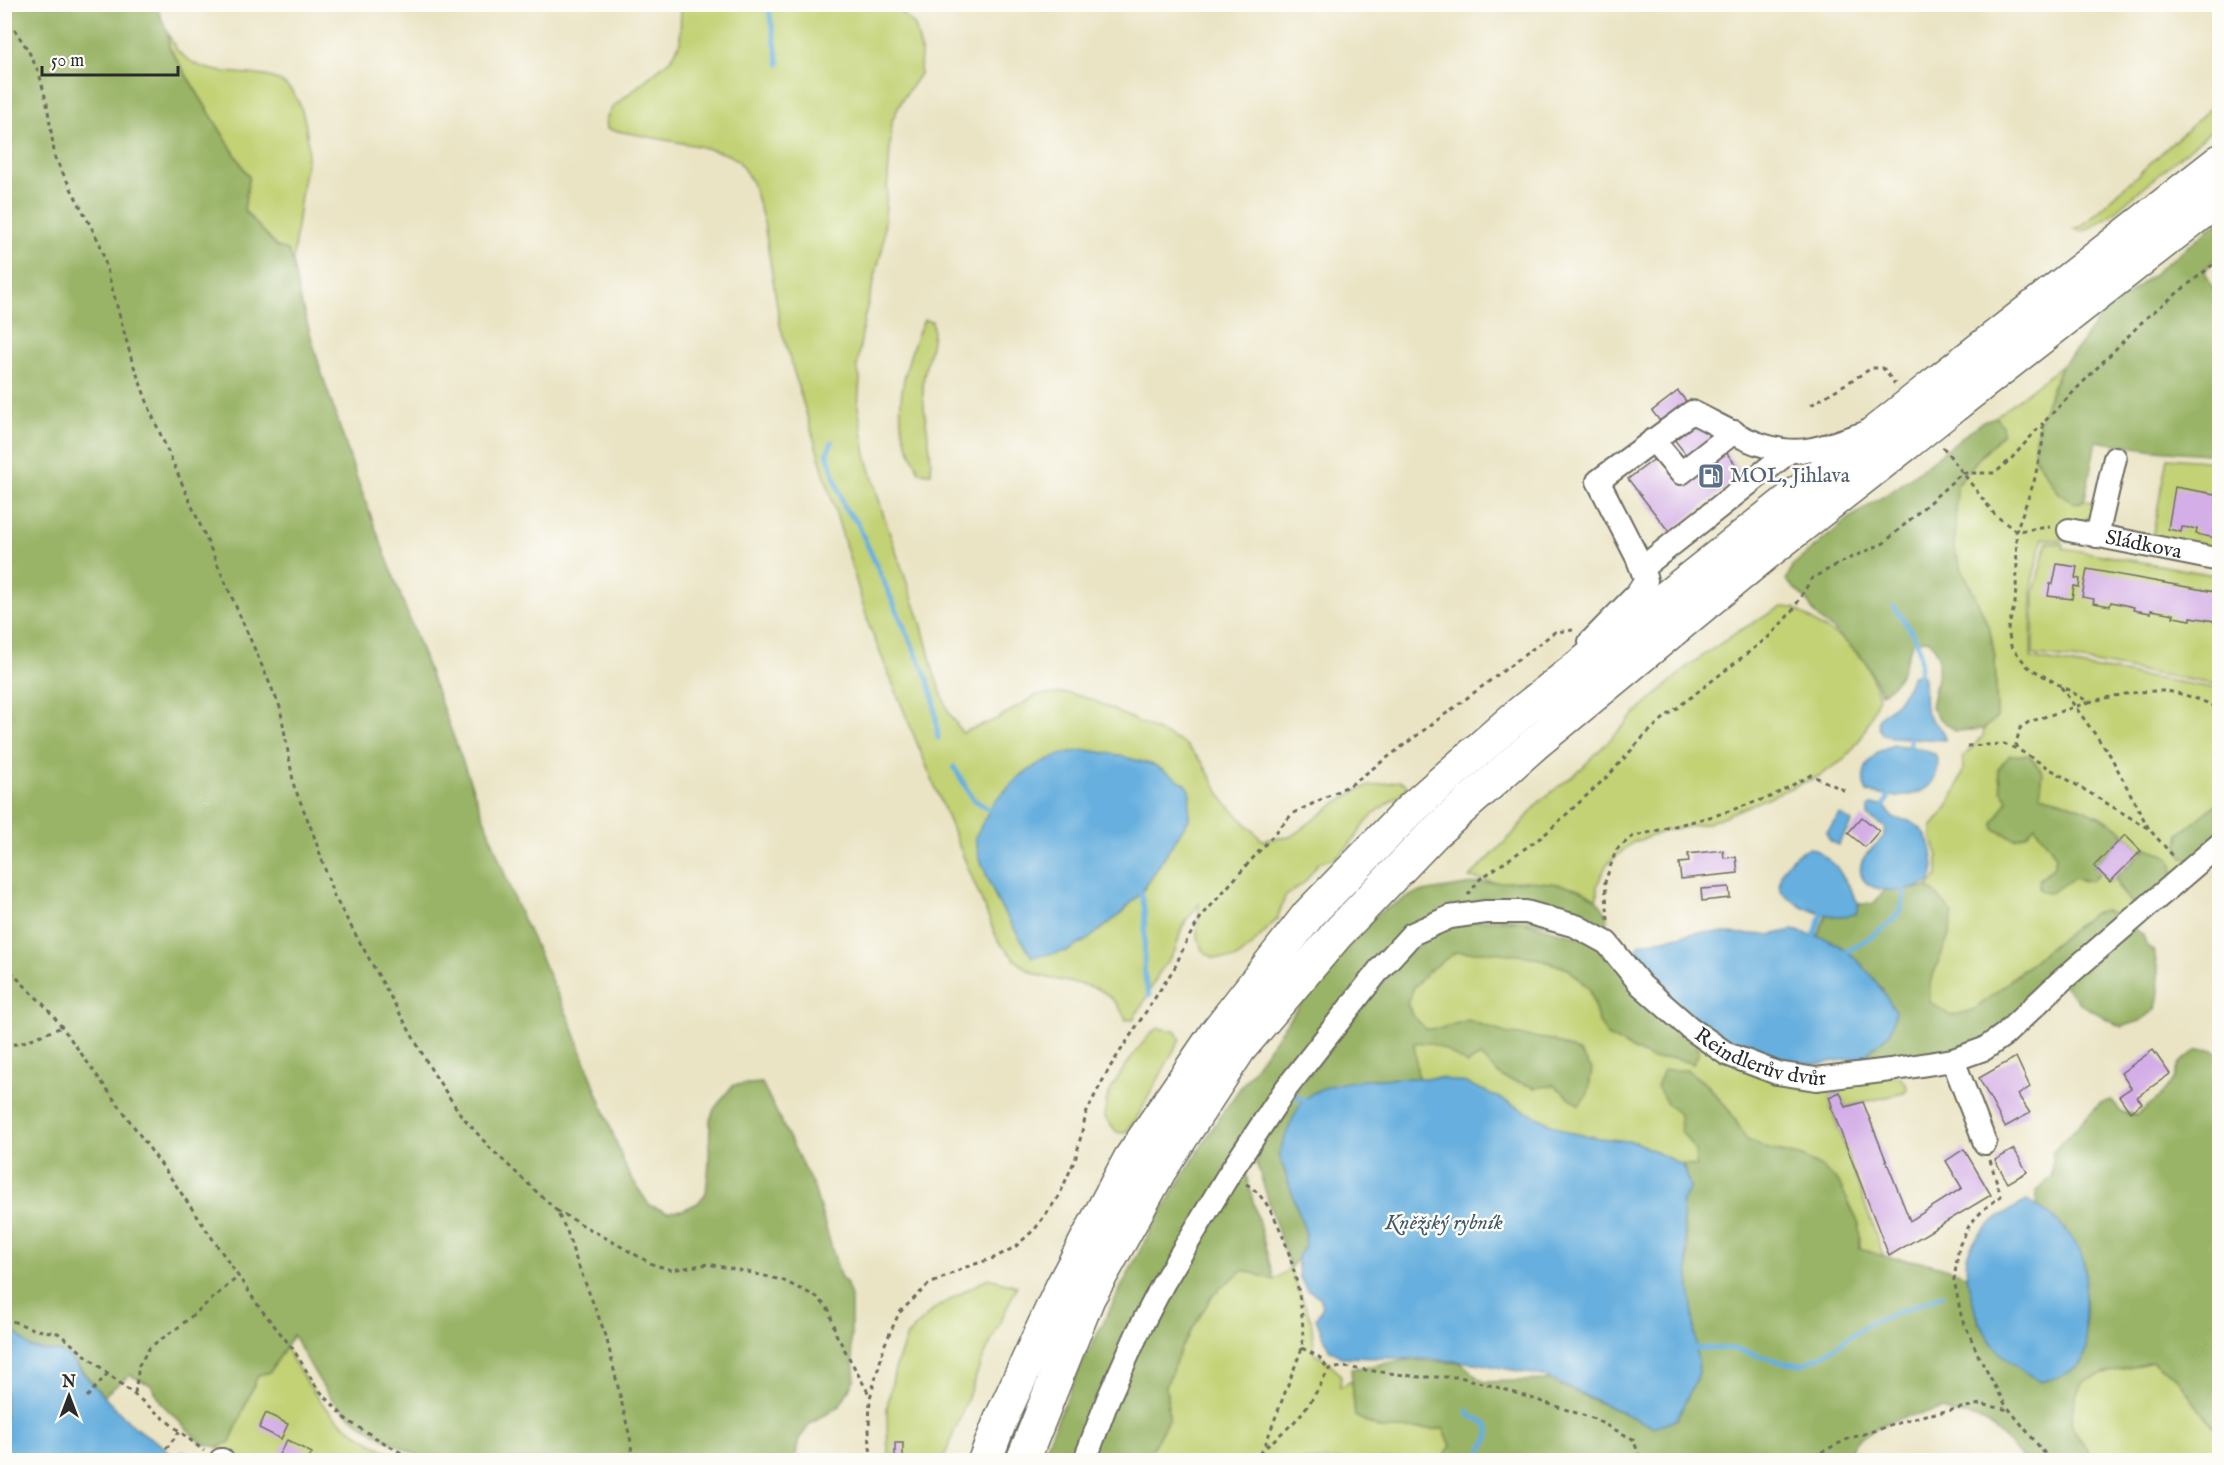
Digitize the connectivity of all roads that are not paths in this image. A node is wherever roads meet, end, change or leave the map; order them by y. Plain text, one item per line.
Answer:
1 (2220, 161) edge
2 (2220, 198) edge
3 (1945, 395) junction
4 (1892, 431) junction
5 (1734, 432) junction
6 (1653, 440) junction
7 (1790, 451) junction
8 (2115, 458) dead end
9 (2069, 530) road end
10 (2097, 536) junction
11 (2220, 560) edge
12 (1642, 568) junction
13 (1519, 714) junction
14 (2220, 844) edge
15 (1953, 1060) junction
16 (1985, 1143) road end
17 (985, 1461) edge
18 (1023, 1461) edge
19 (1085, 1461) edge

1 - 3 highway
2 - 3 highway
3 - 4 highway, bridge
4 - 7 street
4 - 13 highway
4 - 18 highway
5 - 6 street
5 - 6 street
5 - 7 street
6 - 12 street
7 - 12 street
8 - 10 street
9 - 10 street, Sládkova
10 - 11 street, Sládkova
12 - 13 street
13 - 17 highway
14 - 15 street, Reindlerův dvůr
15 - 16 street
15 - 19 street, Reindlerův dvůr

